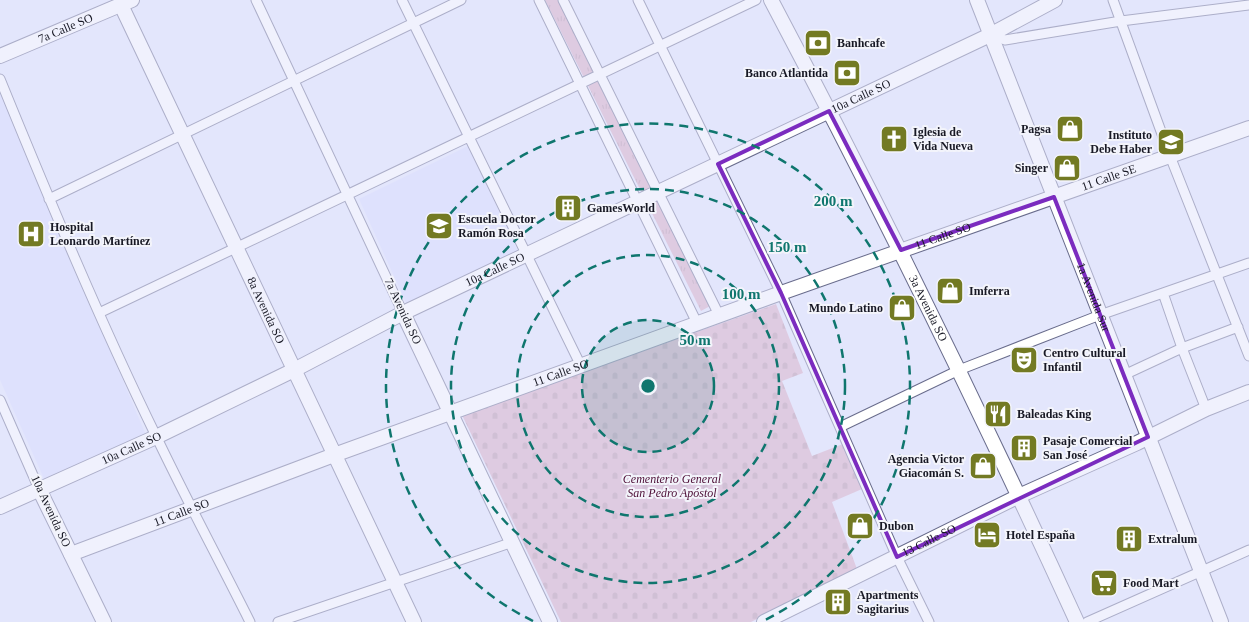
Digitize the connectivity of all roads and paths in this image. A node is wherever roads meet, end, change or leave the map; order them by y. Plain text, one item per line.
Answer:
1 (256, 0) edge
2 (402, 0) edge
3 (461, 0) edge
4 (539, 0) edge
5 (563, 0) edge
6 (638, 0) edge
7 (756, 0) edge
8 (771, 0) edge
9 (976, 0) edge
10 (1056, 0) edge
11 (1113, 0) edge
12 (123, 2) edge
13 (1249, 5) edge
14 (1121, 21) junction
15 (414, 23) junction
16 (990, 35) junction
17 (660, 46) junction
18 (0, 56) edge
19 (600, 75) junction
20 (0, 79) edge
21 (294, 81) junction
22 (580, 84) junction
23 (829, 111) junction
24 (1249, 128) edge
25 (182, 135) junction
26 (469, 137) junction
27 (1170, 156) junction
28 (718, 164) junction
29 (658, 192) junction
30 (348, 194) junction
31 (1054, 197) junction
32 (49, 200) junction
33 (638, 202) junction
34 (236, 247) junction
35 (900, 250) junction
36 (527, 254) junction
37 (1249, 263) edge
38 (1217, 274) junction
39 (781, 292) junction
40 (1163, 293) junction
41 (99, 313) junction
42 (403, 313) junction
43 (1100, 315) junction
44 (719, 316) junction
45 (697, 323) junction
46 (1238, 327) junction
47 (1182, 348) junction
48 (1249, 356) edge
49 (581, 366) junction
50 (294, 370) junction
51 (959, 370) junction
52 (1124, 375) junction
53 (1249, 392) edge
54 (0, 400) edge
55 (1206, 409) junction
56 (451, 414) junction
57 (840, 427) junction
58 (156, 437) junction
59 (1148, 437) junction
60 (334, 455) junction
61 (39, 489) junction
62 (1019, 496) junction
63 (0, 507) edge
64 (192, 509) junction
65 (512, 542) junction
66 (1249, 550) edge
67 (71, 554) junction
68 (897, 557) junction
69 (1201, 571) junction
70 (395, 582) junction
71 (104, 622) edge
72 (250, 622) edge
73 (278, 622) edge
74 (414, 622) edge
75 (550, 622) edge
76 (764, 622) edge
77 (929, 622) edge
78 (1077, 622) edge
79 (1087, 622) edge
80 (1221, 622) edge

1 - 21 street, 7a Avenida SO
2 - 15 street
3 - 15 street
4 - 22 street
5 - 19 street
6 - 17 street
7 - 17 street
8 - 23 street, 3a Avenida SO
9 - 16 street, 1a Avenida Sur
10 - 16 street, 10a Calle SO
11 - 14 street
12 - 18 street, 7a Calle SO
12 - 25 street, 8a Avenida SO
13 - 14 street
14 - 16 street
14 - 27 street
15 - 21 street
15 - 26 street
16 - 23 street, 10a Calle SO
16 - 31 street, 1a Avenida Sur
17 - 19 street
17 - 28 street
19 - 22 street
19 - 29 street
20 - 32 street
21 - 25 street
21 - 30 street, 7a Avenida SO
22 - 26 street
22 - 33 street
23 - 28 street, 10a Calle SO
23 - 35 street, 3a Avenida SO
24 - 27 street, 11 Calle SE
25 - 32 street
25 - 34 street, 8a Avenida SO
26 - 30 street
26 - 36 street
27 - 31 street, 11 Calle SE
27 - 38 street
28 - 29 street, 10a Calle SO
28 - 39 street
29 - 33 street, 10a Calle SO
29 - 44 street
30 - 34 street
30 - 42 street, 7a Avenida SO
31 - 35 street, 11 Calle SO
31 - 43 street, 1a Avenida Sur
32 - 41 street
33 - 36 street, 10a Calle SO
33 - 45 street
34 - 41 street
34 - 50 street, 8a Avenida SO
35 - 39 street, 11 Calle SO
35 - 51 street, 3a Avenida SO
36 - 42 street, 10a Calle SO
36 - 49 street
37 - 38 street
38 - 40 street
38 - 46 street
39 - 44 street, 11 Calle SO
39 - 57 street
40 - 43 street
40 - 47 street
41 - 58 street
42 - 50 street, 10a Calle SO
42 - 56 street, 7a Avenida SO
43 - 51 street
43 - 52 street, 1a Avenida Sur
44 - 45 street, 11 Calle SO
45 - 49 street, 11 Calle SO
46 - 47 street
46 - 48 street
47 - 52 street
47 - 55 street
49 - 56 street, 11 Calle SO
50 - 58 street, 10a Calle SO
50 - 60 street, 8a Avenida SO
51 - 57 street
51 - 62 street, 3a Avenida SO
52 - 59 street, 1a Avenida Sur
53 - 55 street, 13 Calle SO
54 - 61 street, 10a Avenida SO
55 - 59 street, 13 Calle SO
56 - 60 street, 11 Calle SO
56 - 65 street, 7a Avenida SO
57 - 68 street
58 - 61 street, 10a Calle SO
58 - 64 street
59 - 62 street, 13 Calle SO
59 - 69 street, 1a Avenida Sur
60 - 64 street, 11 Calle SO
60 - 70 street, 8a Avenida SO
61 - 63 street, 10a Calle SO
61 - 67 street, 10a Avenida SO
62 - 68 street, 13 Calle SO
62 - 78 street, 3a Avenida SO
64 - 67 street, 11 Calle SO
64 - 72 street
65 - 70 street
65 - 75 street, 7a Avenida SO
66 - 69 street
67 - 71 street, 10a Avenida SO
68 - 76 street, 13 Calle SO
68 - 77 street
69 - 79 street
69 - 80 street, 1a Avenida Sur
70 - 73 street
70 - 74 street, 8a Avenida SO

